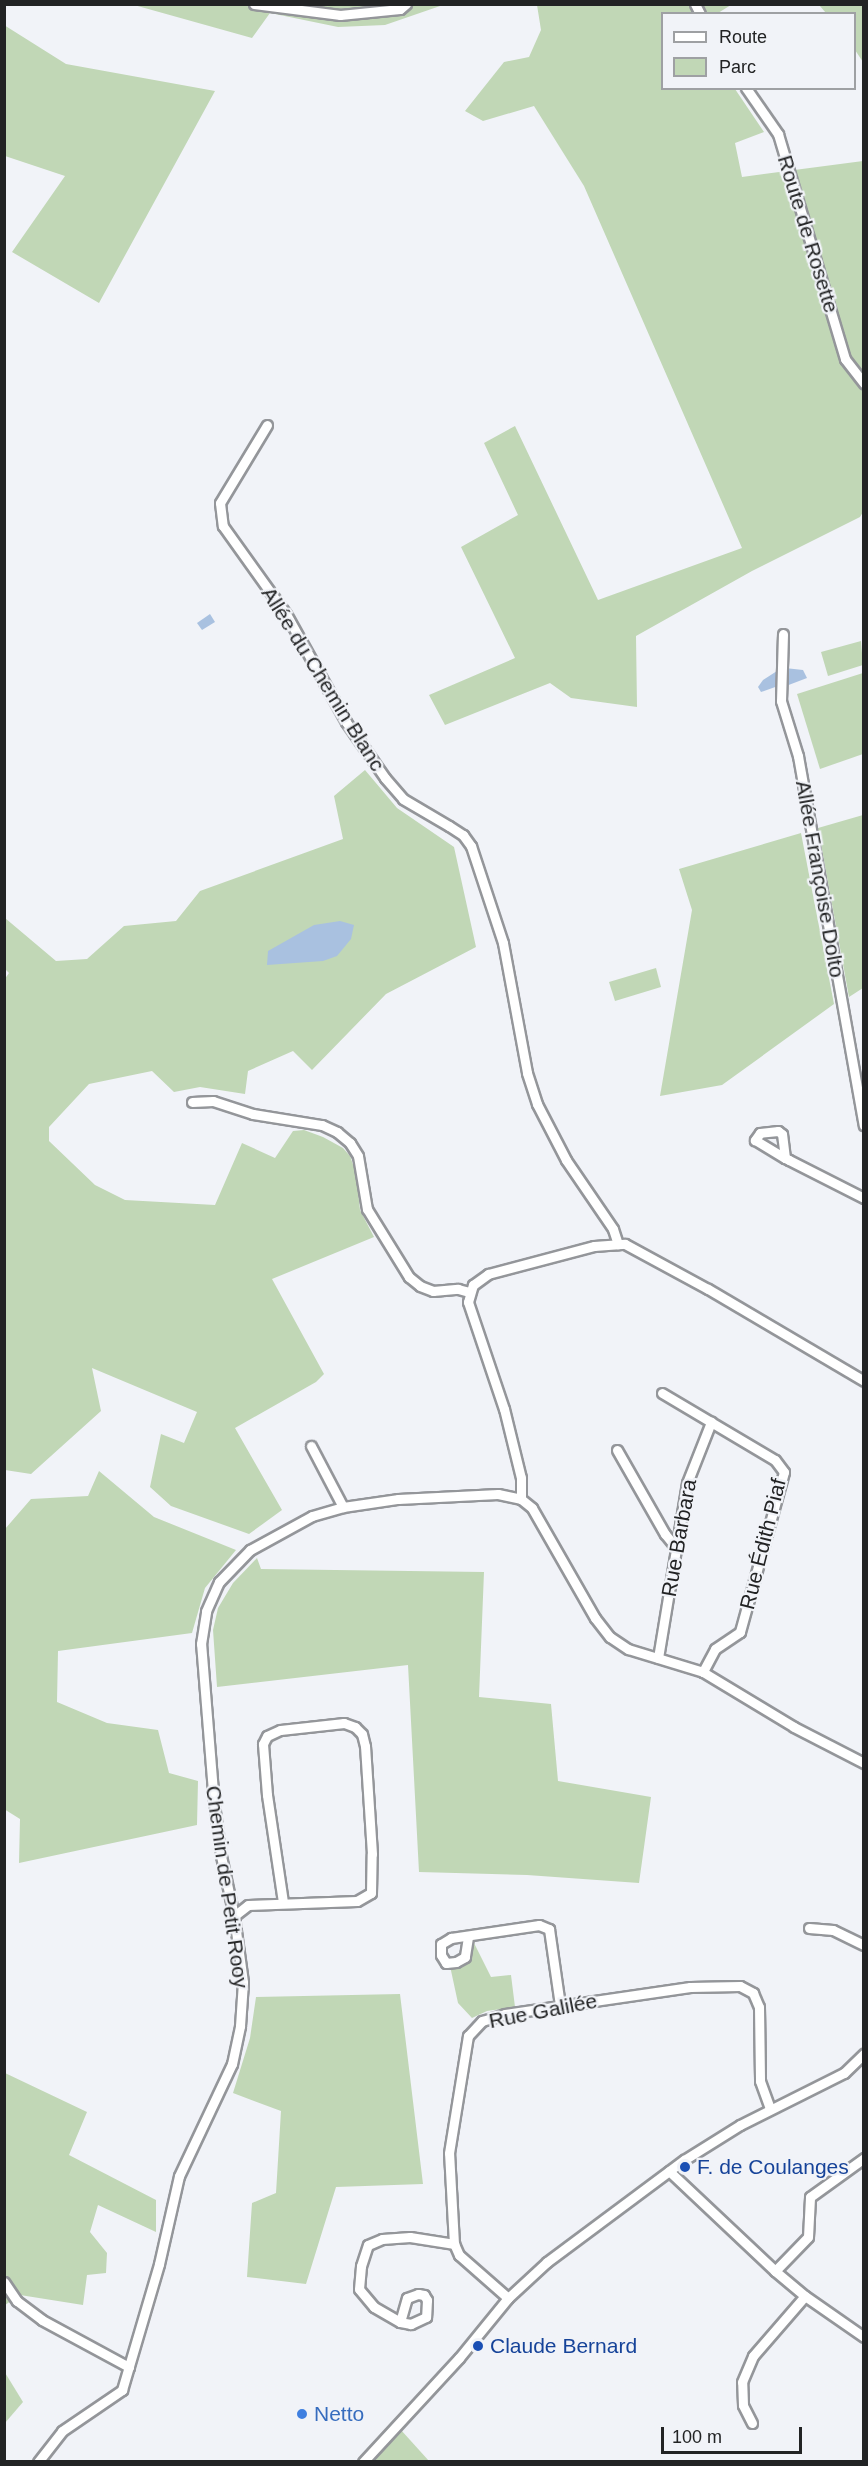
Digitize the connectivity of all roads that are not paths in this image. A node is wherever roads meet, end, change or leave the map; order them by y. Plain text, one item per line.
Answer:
1 (254, 4) edge
2 (405, 4) edge
3 (747, 90) edge
4 (864, 383) edge
5 (267, 425) dead end
6 (783, 634) dead end
7 (192, 1102) dead end
8 (863, 1119) edge
9 (785, 1158) dead end
10 (864, 1198) edge
11 (618, 1244) junction
12 (470, 1292) junction
13 (864, 1381) edge
14 (662, 1393) dead end
15 (711, 1422) junction
16 (311, 1446) dead end
17 (617, 1450) dead end
18 (521, 1499) junction
19 (343, 1507) junction
20 (677, 1549) junction
21 (658, 1658) junction
22 (703, 1672) junction
23 (864, 1762) edge
24 (283, 1902) junction
25 (234, 1916) junction
26 (809, 1928) dead end
27 (468, 1937) dead end
28 (864, 1945) edge
29 (560, 2006) junction
30 (864, 2054) edge
31 (770, 2109) junction
32 (864, 2158) edge
33 (669, 2171) junction
34 (454, 2244) junction
35 (775, 2271) junction
36 (4, 2282) edge
37 (806, 2296) junction
38 (508, 2298) junction
39 (400, 2322) dead end
40 (864, 2337) edge
41 (129, 2367) junction
42 (752, 2423) dead end
43 (38, 2462) edge
44 (363, 2462) edge

1 - 2 street
3 - 4 street, Route de Rosette
5 - 11 street, Allée du Chemin Blanc
6 - 8 street, Allée Françoise Dolto
7 - 12 street
9 - 10 street
11 - 12 street
11 - 13 street
12 - 18 street
14 - 15 street, Rue Édith Piaf
15 - 20 street, Rue Barbara
15 - 22 street, Rue Édith Piaf
16 - 19 street
17 - 20 street
18 - 19 street, Chemin de Petit Rooy
18 - 21 street
19 - 25 street, Chemin de Petit Rooy
20 - 21 street, Rue Barbara
21 - 22 street
22 - 23 street
24 - 24 street
24 - 25 street
25 - 41 street, Chemin de Petit Rooy
26 - 28 street
27 - 29 street
29 - 31 street, Rue Galilée
29 - 34 street, Rue Galilée
30 - 31 street
31 - 33 street
32 - 35 street
33 - 35 street
33 - 38 street
34 - 38 street
34 - 39 street
35 - 37 street
36 - 41 street
37 - 40 street
37 - 42 street
38 - 44 street
41 - 43 street, Chemin de Petit Rooy

